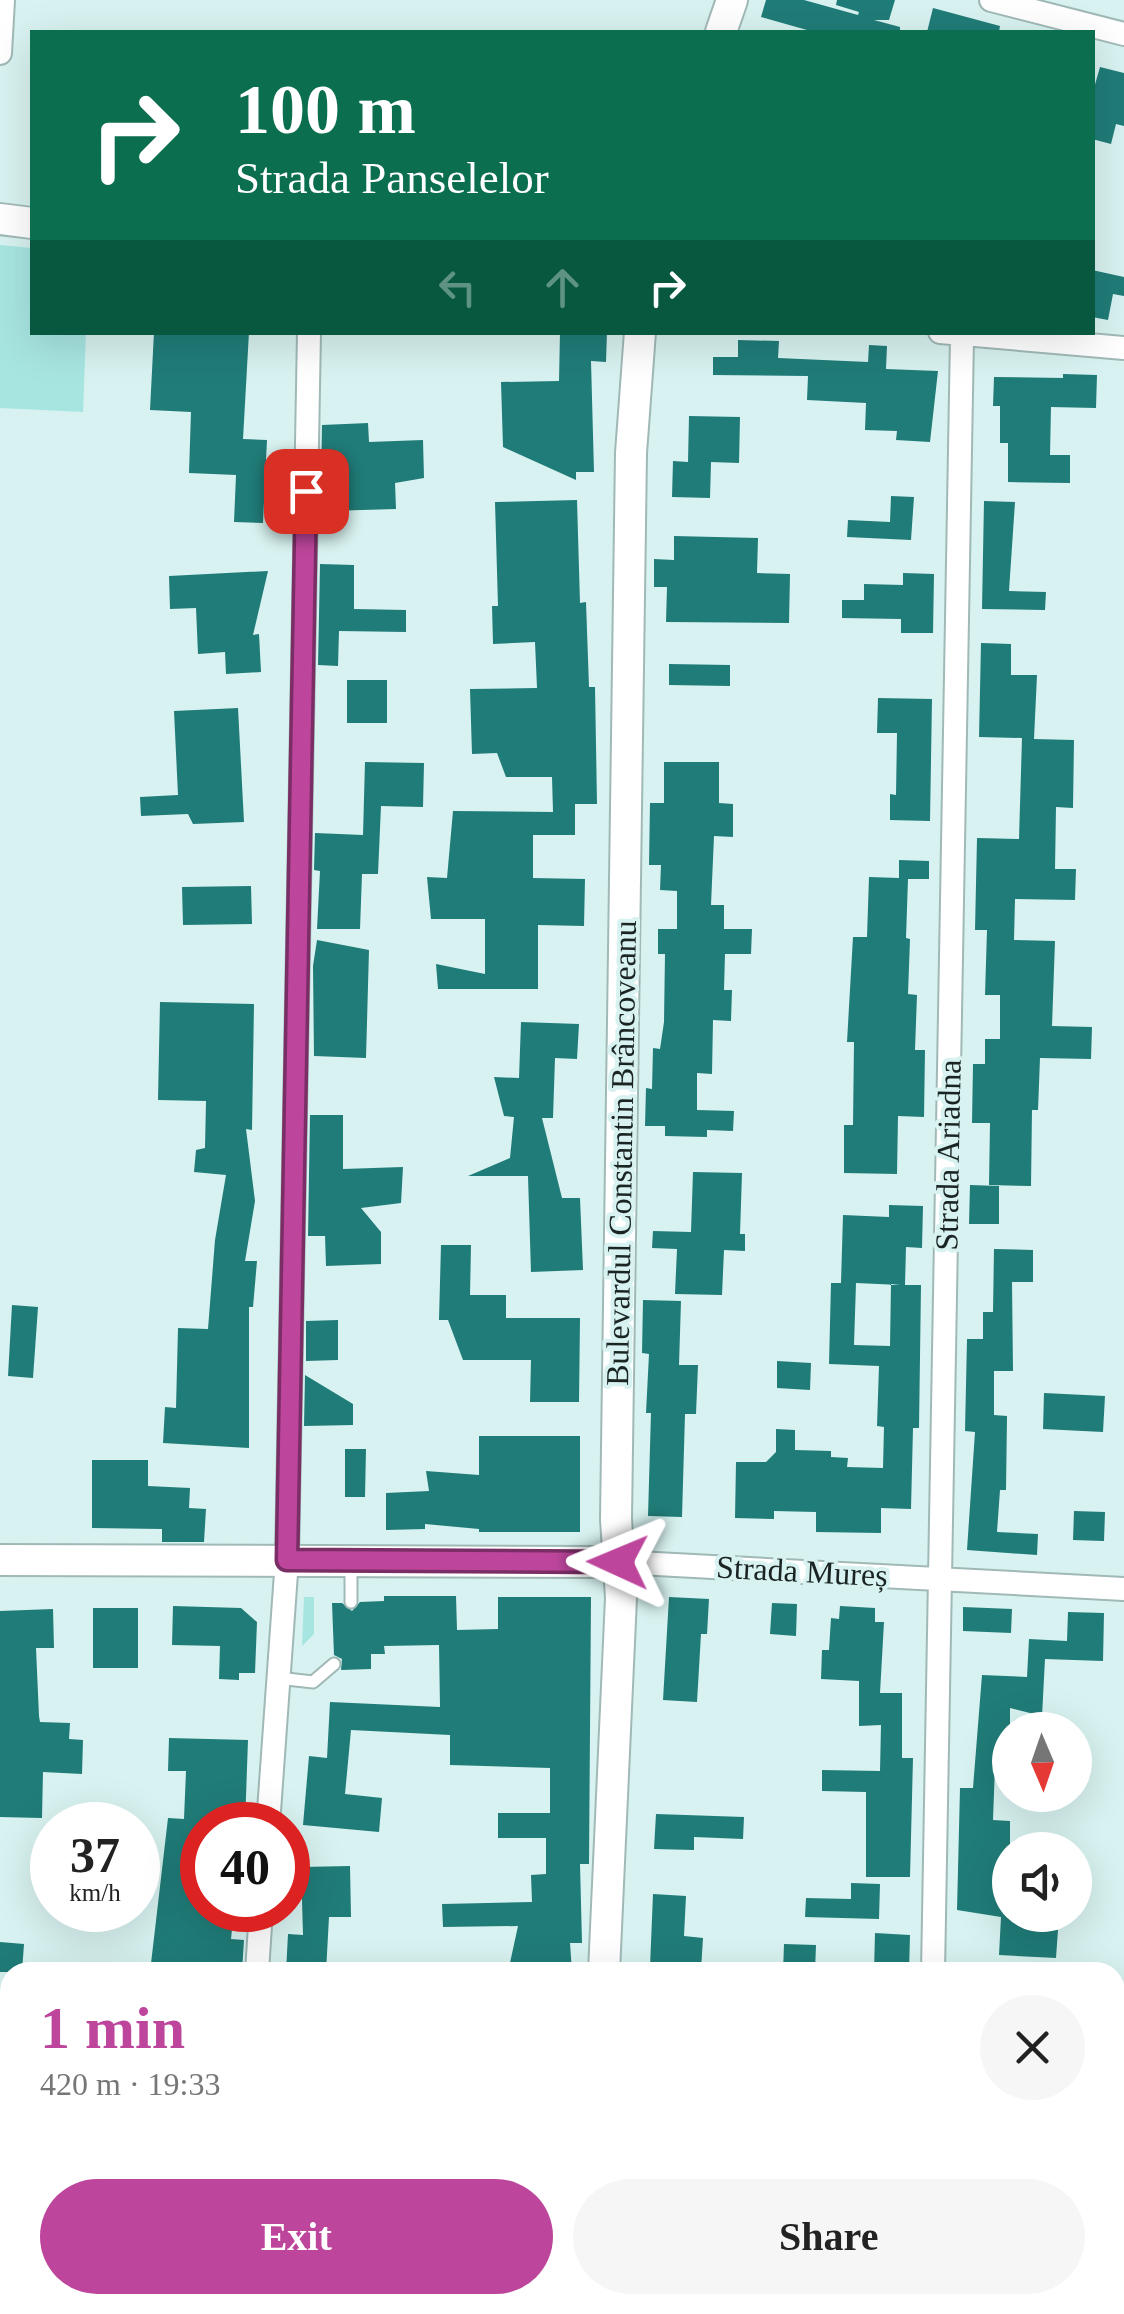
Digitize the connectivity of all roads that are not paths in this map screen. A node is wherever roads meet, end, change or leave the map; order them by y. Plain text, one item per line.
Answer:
1 (3, 0) edge
2 (732, 0) edge
3 (991, 0) edge
4 (722, 30) edge
5 (1124, 34) edge
6 (0, 52) edge
7 (0, 219) edge
8 (30, 224) edge
9 (309, 335) edge
10 (640, 335) edge
11 (951, 335) edge
12 (1124, 348) edge
13 (0, 1560) edge
14 (287, 1560) junction
15 (350, 1560) junction
16 (618, 1562) junction
17 (940, 1579) junction
18 (1124, 1590) edge
19 (351, 1602) dead end
20 (334, 1664) dead end
21 (278, 1678) junction
22 (270, 1802) edge
23 (260, 1932) edge
24 (258, 1962) edge
25 (604, 1962) edge
26 (933, 1962) edge

1 - 6 street
2 - 4 main road
3 - 5 street
7 - 8 main road
9 - 14 street
10 - 16 main road, Bulevardul Constantin Brâncoveanu
11 - 12 street
11 - 17 street, Strada Ariadna
13 - 14 main road, Strada Mureș
14 - 15 main road, Strada Mureș
14 - 21 street
15 - 16 main road, Strada Mureș
15 - 19 lane
16 - 17 street, Strada Mureș
16 - 25 main road, Bulevardul Constantin Brâncoveanu
17 - 18 street, Strada Mureș
17 - 26 street, Strada Ariadna
20 - 21 lane
21 - 22 street
23 - 24 street

